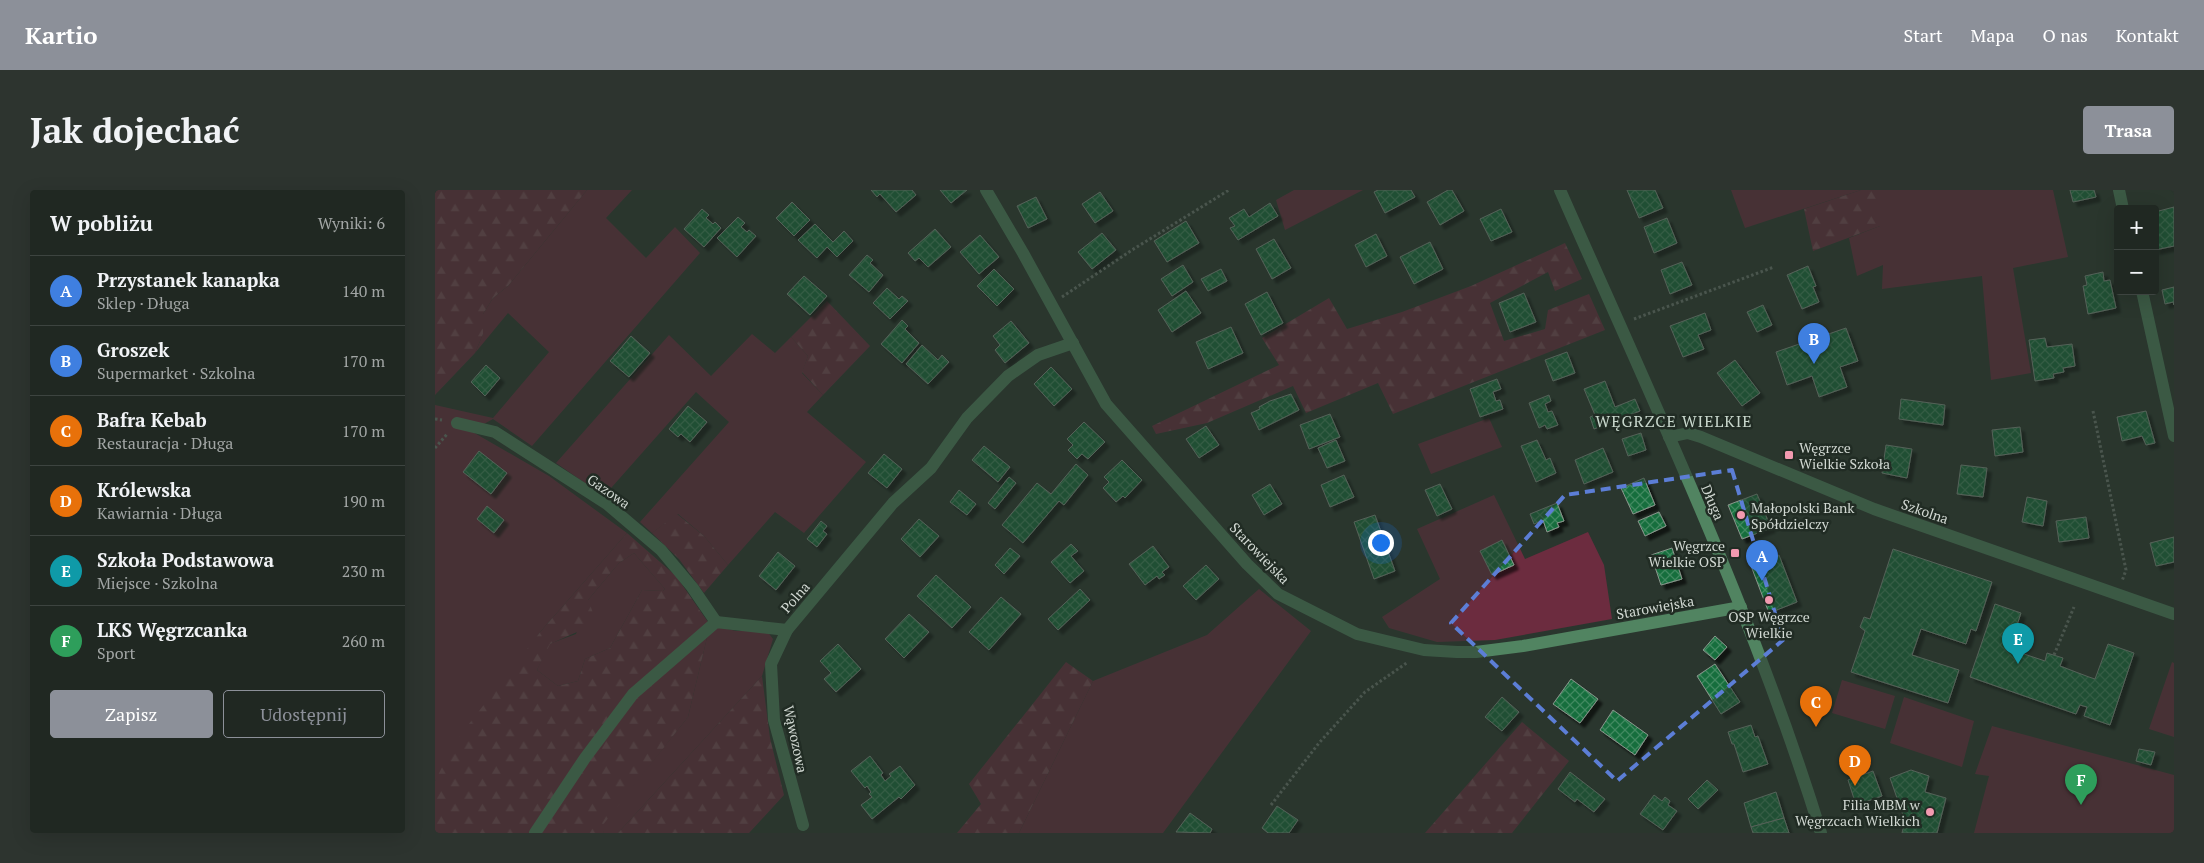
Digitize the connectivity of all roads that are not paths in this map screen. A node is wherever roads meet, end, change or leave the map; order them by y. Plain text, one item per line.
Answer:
1 (986, 190) edge
2 (1560, 190) edge
3 (2119, 190) edge
4 (2122, 205) edge
5 (2142, 295) edge
6 (1073, 343) junction
7 (457, 423) dead end
8 (2174, 436) edge
9 (1669, 437) junction
10 (1741, 607) junction
11 (2174, 614) edge
12 (716, 622) junction
13 (787, 630) junction
14 (803, 825) dead end
15 (535, 833) edge
16 (1821, 833) edge

1 - 6 street, Starowiejska
2 - 9 street, Długa
3 - 4 street
5 - 8 street
6 - 10 street, Starowiejska
6 - 13 street, Polna
7 - 12 street, Gazowa
9 - 10 street, Długa
9 - 11 street, Szkolna
10 - 16 street, Długa
12 - 13 street, Polna
12 - 15 street
13 - 14 street, Wąwozowa

